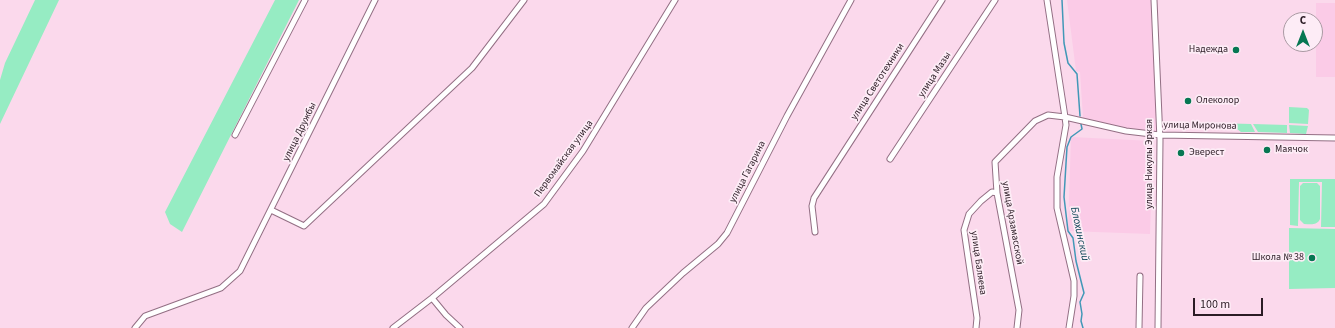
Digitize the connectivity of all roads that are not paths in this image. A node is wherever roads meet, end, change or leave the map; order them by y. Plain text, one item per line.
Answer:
1 (305, 0) edge
2 (375, 0) edge
3 (524, 0) edge
4 (675, 0) edge
5 (851, 0) edge
6 (942, 0) edge
7 (995, 0) edge
8 (1048, 0) edge
9 (1154, 0) edge
10 (1065, 117) junction
11 (235, 135) dead end
12 (1160, 135) junction
13 (1335, 138) edge
14 (890, 159) dead end
15 (997, 192) junction
16 (271, 210) junction
17 (815, 232) dead end
18 (1140, 276) dead end
19 (432, 298) junction
20 (135, 328) edge
21 (393, 328) edge
22 (460, 328) edge
23 (632, 328) edge
24 (976, 328) edge
25 (1017, 328) edge
26 (1069, 328) edge
27 (1139, 328) edge
28 (1158, 328) edge

1 - 11 street
2 - 16 street, улица Дружбы
3 - 16 street
4 - 19 street, Первомайская улица
5 - 23 street, улица Гагарина
6 - 17 street, улица Светотехники
7 - 14 street, улица Мазы
8 - 10 street
9 - 12 street, улица Никулы Эркая
10 - 12 street, улица Миронова
10 - 15 street, улица Арзамасской
10 - 26 street
12 - 13 street, улица Миронова
12 - 28 street, улица Никулы Эркая
15 - 24 street, улица Баляева
15 - 25 street, улица Арзамасской
16 - 20 street, улица Дружбы
18 - 27 street
19 - 21 street, Первомайская улица
19 - 22 street

